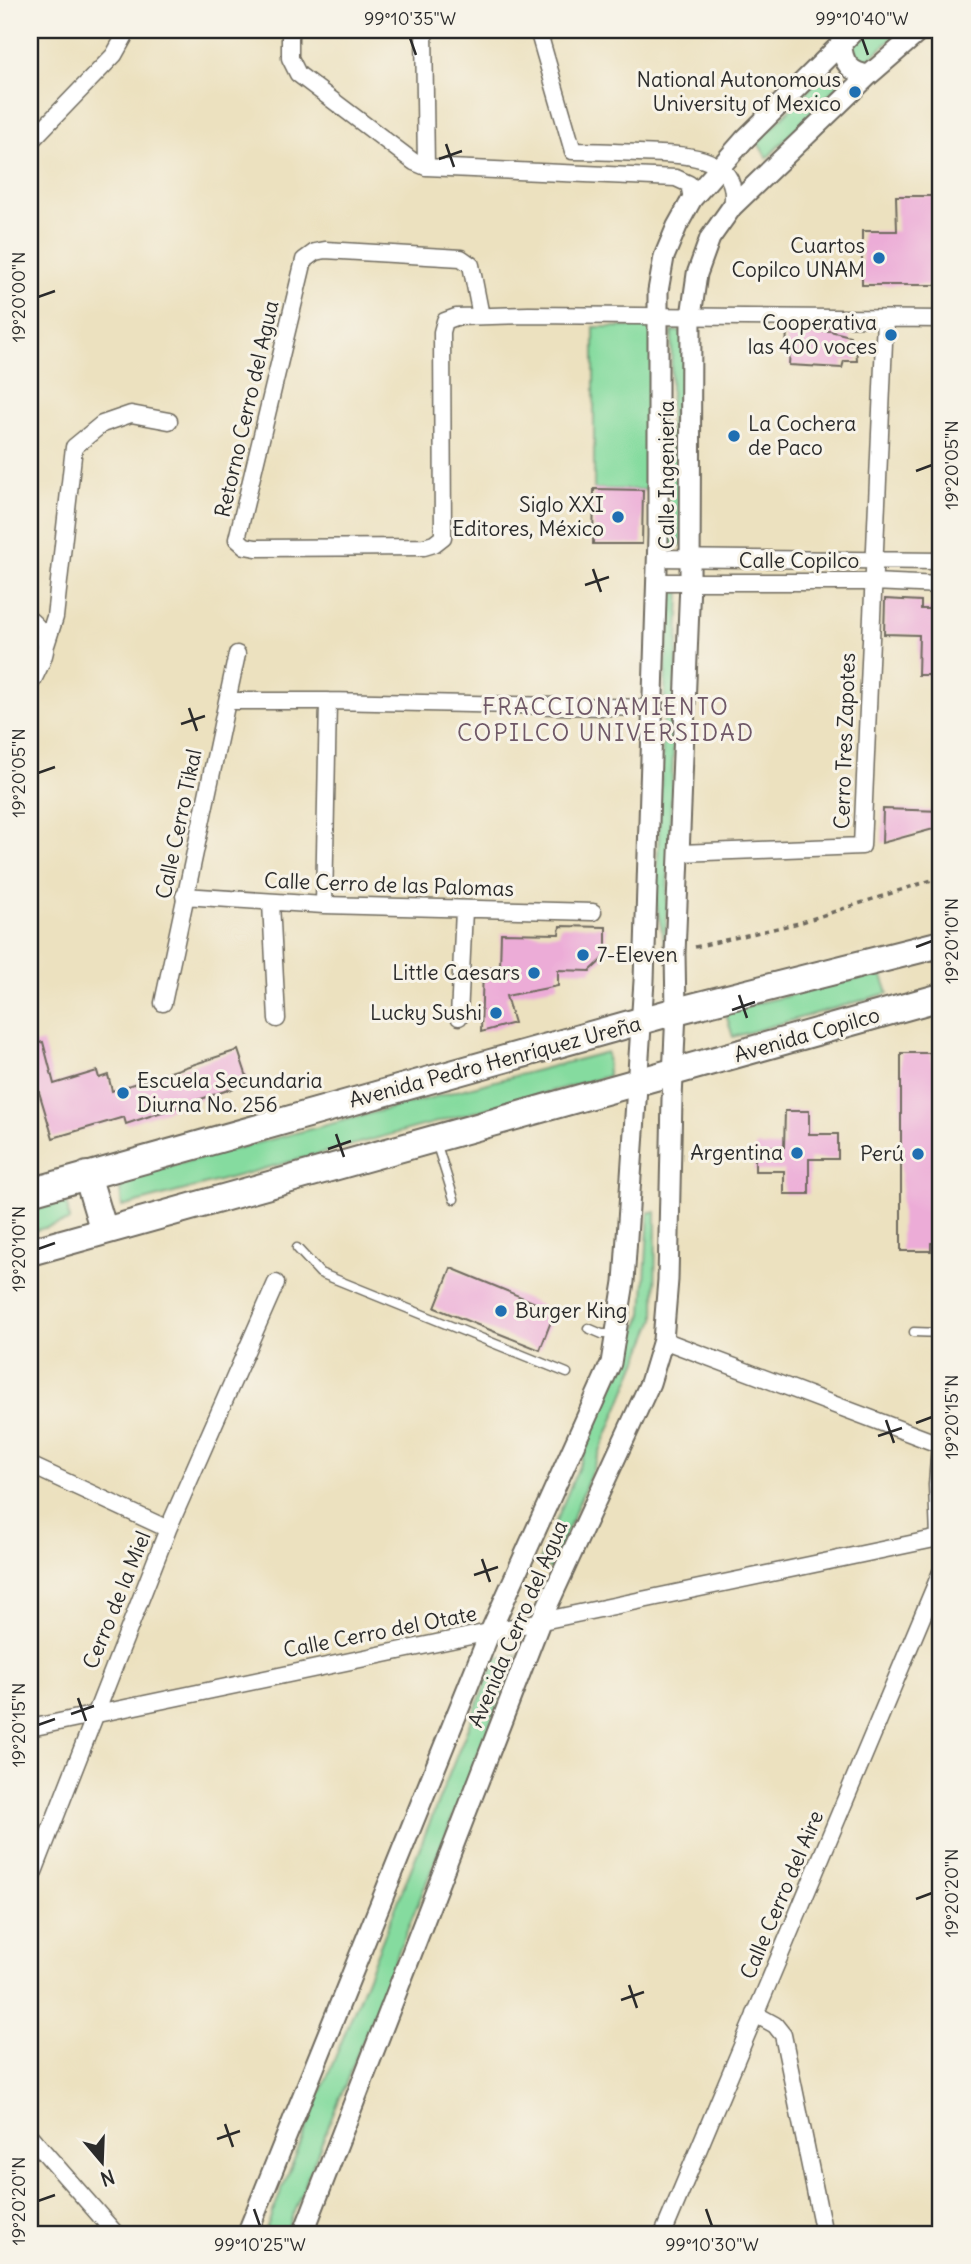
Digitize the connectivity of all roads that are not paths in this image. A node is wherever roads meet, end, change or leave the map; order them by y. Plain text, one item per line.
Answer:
1 (128, 30) edge
2 (290, 30) edge
3 (424, 30) edge
4 (538, 30) edge
5 (921, 30) edge
6 (849, 37) edge
7 (869, 75) junction
8 (32, 140) dead end
9 (426, 167) junction
10 (719, 167) junction
11 (692, 199) junction
12 (732, 207) junction
13 (481, 316) junction
14 (657, 316) junction
15 (691, 316) junction
16 (885, 319) junction
17 (941, 319) edge
18 (169, 421) dead end
19 (657, 558) junction
20 (690, 559) junction
21 (875, 559) junction
22 (941, 561) edge
23 (656, 582) junction
24 (690, 582) junction
25 (872, 582) junction
26 (941, 585) edge
27 (55, 617) junction
28 (32, 622) edge
29 (46, 645) junction
30 (237, 654) dead end
31 (31, 685) edge
32 (227, 701) junction
33 (328, 701) junction
34 (652, 708) junction
35 (680, 853) junction
36 (184, 896) junction
37 (271, 903) junction
38 (324, 905) junction
39 (464, 910) junction
40 (593, 912) dead end
41 (941, 944) edge
42 (643, 950) junction
43 (675, 954) junction
44 (941, 997) edge
45 (163, 1003) dead end
46 (676, 1012) junction
47 (459, 1017) dead end
48 (277, 1019) dead end
49 (641, 1022) junction
50 (672, 1073) junction
51 (636, 1083) junction
52 (435, 1139) junction
53 (87, 1175) junction
54 (30, 1192) edge
55 (454, 1199) dead end
56 (104, 1231) junction
57 (297, 1248) dead end
58 (30, 1252) edge
59 (276, 1283) dead end
60 (588, 1328) dead end
61 (914, 1332) dead end
62 (616, 1334) junction
63 (941, 1334) edge
64 (663, 1340) junction
65 (567, 1373) dead end
66 (941, 1445) edge
67 (30, 1465) edge
68 (168, 1529) junction
69 (940, 1540) edge
70 (941, 1572) edge
71 (540, 1622) junction
72 (490, 1632) junction
73 (94, 1714) junction
74 (30, 1728) edge
75 (30, 1882) edge
76 (755, 2014) junction
77 (30, 2136) edge
78 (116, 2234) edge
79 (247, 2234) edge
80 (303, 2234) edge
81 (663, 2234) edge
82 (824, 2234) edge

1 - 8 street
2 - 9 street
3 - 9 street
4 - 10 street
5 - 7 street, Calle Ingeniería
6 - 7 street
6 - 10 street, Calle Ingeniería
7 - 12 street, Calle Ingeniería
9 - 11 street
10 - 11 street, Calle Ingeniería
10 - 12 street
11 - 14 street, Calle Ingeniería
12 - 15 street, Calle Ingeniería
13 - 13 street, Retorno Cerro del Agua
13 - 14 street, Retorno Cerro del Agua
14 - 15 street, Retorno Cerro del Agua
14 - 19 street, Calle Ingeniería
15 - 16 street, Retorno Cerro del Agua
15 - 20 street, Calle Ingeniería
16 - 17 street, Retorno Cerro del Agua
16 - 21 street
18 - 27 street
19 - 20 street, Calle Copilco
19 - 23 street, Calle Ingeniería
20 - 21 street, Calle Copilco
20 - 24 street, Calle Ingeniería
21 - 22 street, Calle Copilco
21 - 25 street
23 - 24 street, Calle Copilco
23 - 34 street, Calle Ingeniería
24 - 25 street, Calle Copilco
24 - 35 street, Calle Ingeniería
25 - 26 street, Calle Copilco
25 - 35 street, Cerro Tres Zapotes
27 - 28 street
27 - 29 street
28 - 29 street
29 - 31 street
30 - 32 street, Calle Cerro Tikal
32 - 33 street
32 - 36 street, Calle Cerro Tikal
33 - 34 street
33 - 38 street
34 - 42 street, Calle Ingeniería
35 - 43 street, Calle Ingeniería
36 - 37 street, Calle Cerro de las Palomas
36 - 45 street, Calle Cerro Tikal
37 - 38 street, Calle Cerro de las Palomas
37 - 48 street
38 - 39 street, Calle Cerro de las Palomas
39 - 40 street, Calle Cerro de las Palomas
39 - 47 street
41 - 46 main road
42 - 43 street
42 - 49 street, Calle Ingeniería
43 - 46 street, Calle Ingeniería
44 - 50 main road, Avenida Copilco
46 - 49 main road, Avenida Pedro Henríquez Ureña
46 - 50 street, Avenida Cerro del Agua
49 - 51 street, Avenida Cerro del Agua
49 - 53 main road, Avenida Pedro Henríquez Ureña
50 - 51 main road
50 - 64 street, Avenida Cerro del Agua
51 - 52 main road
51 - 62 street, Avenida Cerro del Agua
52 - 55 lane
52 - 56 main road
53 - 54 main road, Avenida Pedro Henríquez Ureña
53 - 56 main road
56 - 58 main road
57 - 65 lane
59 - 68 street, Cerro de la Miel
60 - 62 lane
61 - 63 lane
62 - 72 street, Avenida Cerro del Agua
64 - 66 street
64 - 71 street, Avenida Cerro del Agua
66 - 69 street
67 - 68 street, Cerro de la Miel
68 - 73 street, Cerro de la Miel
69 - 71 street, Calle Cerro del Otate
70 - 76 street, Calle Cerro del Aire
71 - 72 street, Calle Cerro del Otate
71 - 80 street, Avenida Cerro del Agua
72 - 73 street, Calle Cerro del Otate
72 - 79 street, Avenida Cerro del Agua
73 - 74 street, Calle Cerro del Otate
73 - 75 street, Cerro de la Miel
76 - 81 street, Calle Cerro del Aire
76 - 82 street
77 - 78 street

